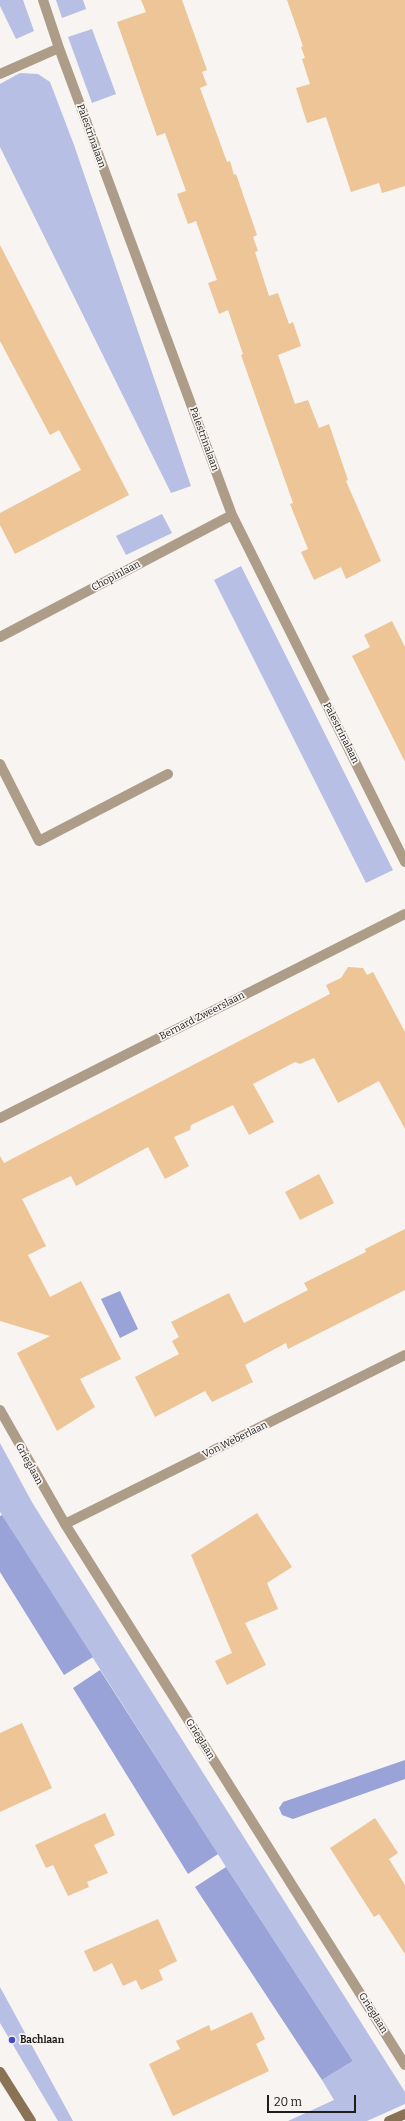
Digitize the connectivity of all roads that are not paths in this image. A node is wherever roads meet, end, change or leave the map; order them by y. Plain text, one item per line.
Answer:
1 (43, 0) edge
2 (59, 48) junction
3 (0, 74) edge
4 (232, 515) junction
5 (0, 637) edge
6 (0, 764) edge
7 (168, 774) dead end
8 (405, 862) edge
9 (405, 914) edge
10 (0, 1118) edge
11 (405, 1355) edge
12 (0, 1410) edge
13 (65, 1524) junction
14 (405, 2065) edge
15 (0, 2072) edge
16 (405, 2114) edge
17 (31, 2121) edge
18 (389, 2121) edge

1 - 2 street, Palestrinalaan
2 - 3 street
2 - 4 street, Palestrinalaan
4 - 5 street, Chopinlaan
4 - 8 street, Palestrinalaan
6 - 7 street
9 - 10 street, Bernard Zweerslaan
11 - 13 street, Von Weberlaan
12 - 13 street, Grieglaan
13 - 14 street, Grieglaan
15 - 17 street
16 - 18 street

